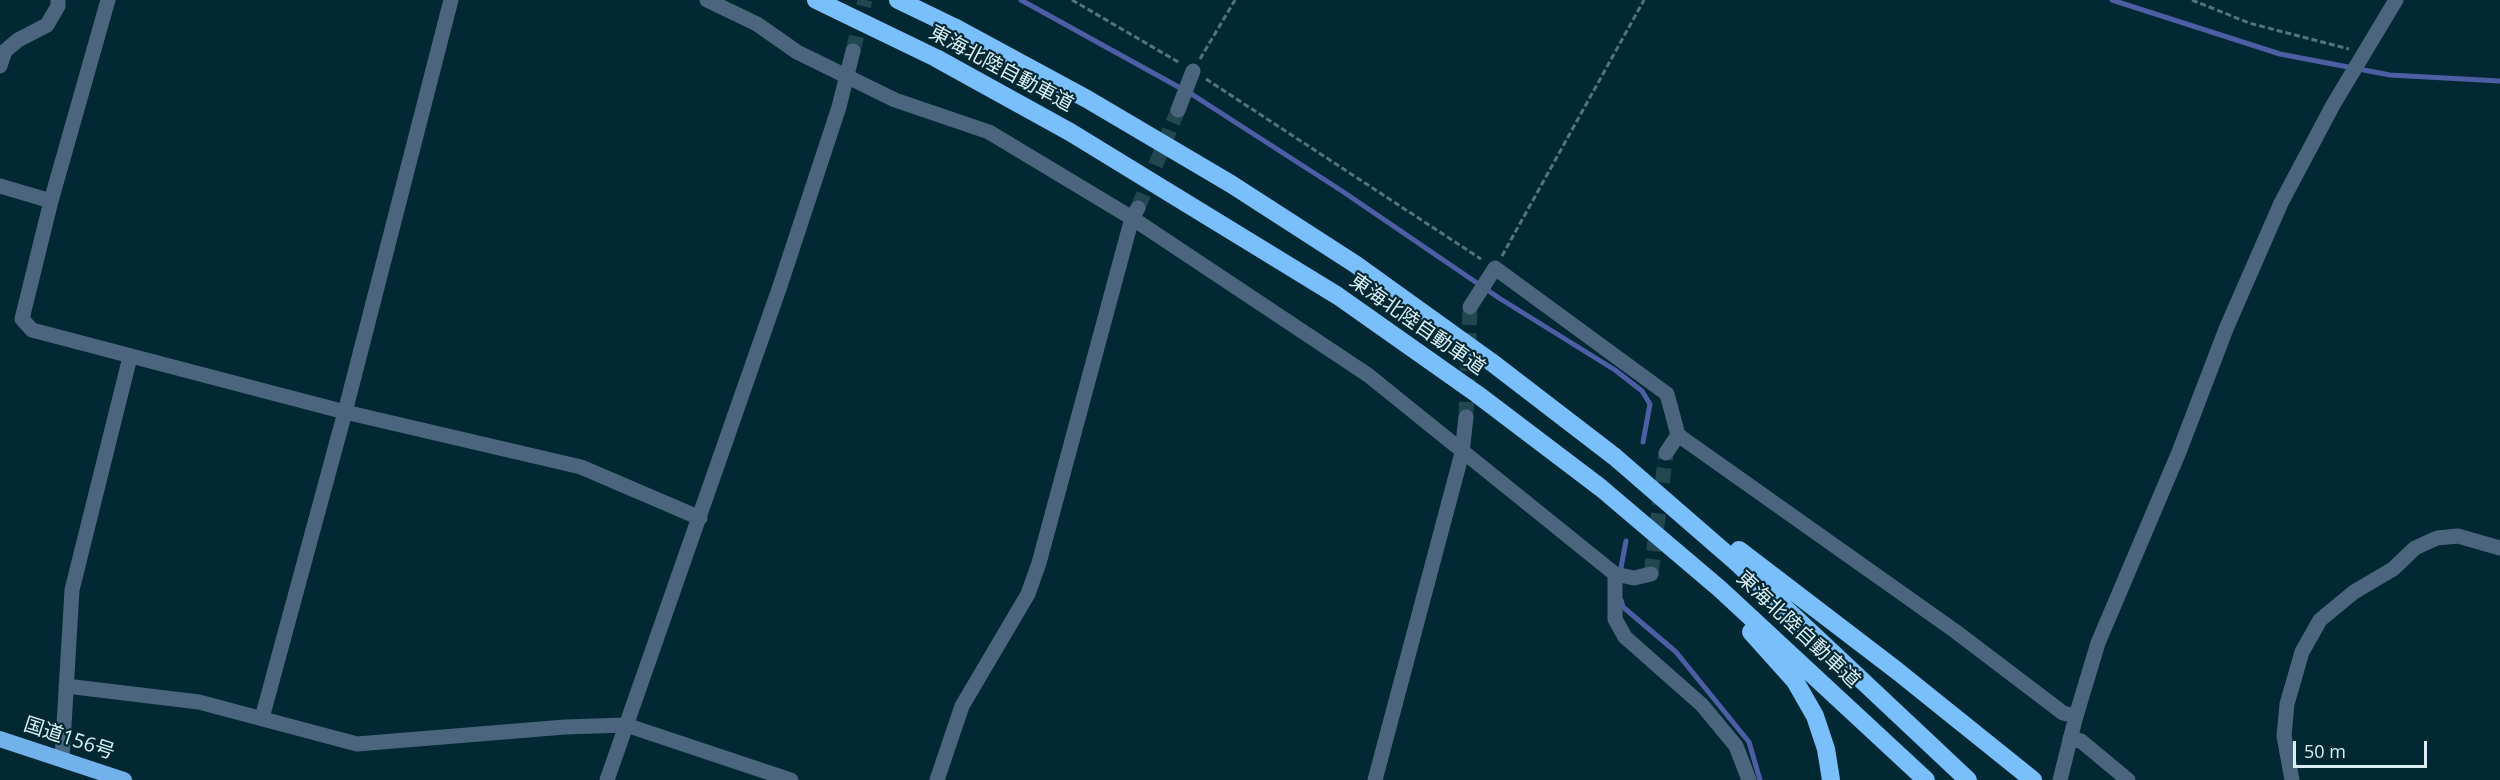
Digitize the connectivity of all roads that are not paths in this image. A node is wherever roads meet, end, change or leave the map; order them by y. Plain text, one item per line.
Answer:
1 (58, 0) edge
2 (108, 0) edge
3 (451, 0) edge
4 (707, 0) edge
5 (816, 0) edge
6 (898, 0) edge
7 (2396, 0) edge
8 (853, 51) tunnel mouth
9 (0, 66) edge
10 (1191, 75) road end
11 (847, 77) junction
12 (1179, 106) tunnel mouth
13 (0, 186) edge
14 (51, 201) junction
15 (1135, 213) junction
16 (1473, 302) tunnel mouth
17 (130, 357) junction
18 (1477, 394) junction
19 (345, 412) junction
20 (1466, 417) tunnel mouth
21 (1678, 435) junction
22 (1462, 453) junction
23 (1666, 453) tunnel mouth
24 (1616, 457) junction
25 (700, 518) junction
26 (2500, 548) edge
27 (1651, 574) dead end
28 (1621, 575) junction
29 (66, 686) junction
30 (2076, 716) junction
31 (262, 718) junction
32 (626, 725) junction
33 (2070, 738) junction
34 (0, 739) edge
35 (62, 759) junction
36 (124, 780) edge
37 (607, 780) edge
38 (791, 780) edge
39 (937, 780) edge
40 (1375, 780) edge
41 (1749, 780) edge
42 (1831, 780) edge
43 (1926, 780) edge
44 (1968, 780) edge
45 (2033, 780) edge
46 (2060, 780) edge
47 (2128, 780) edge
48 (2292, 780) edge

1 - 9 street
2 - 14 street
3 - 19 street
4 - 11 street
5 - 18 highway, 東海北陸自動車道
6 - 24 highway, 東海北陸自動車道
7 - 30 street
8 - 11 street
10 - 12 street
11 - 15 street
11 - 25 street
13 - 14 street
14 - 17 street
15 - 22 street
15 - 39 street
16 - 21 street
17 - 19 street
17 - 29 street
18 - 42 highway
18 - 43 highway, 東海北陸自動車道
19 - 25 street
19 - 31 street
20 - 22 street
21 - 23 street
21 - 30 street
22 - 28 street
22 - 40 street
24 - 44 highway, 東海北陸自動車道
24 - 45 highway
25 - 32 street
26 - 48 street
27 - 28 street
28 - 41 street
29 - 31 street
29 - 35 street
30 - 33 street
31 - 32 street
32 - 37 street
32 - 38 street
33 - 46 street
33 - 47 street
34 - 35 highway, 国道156号
35 - 36 highway, 国道156号

